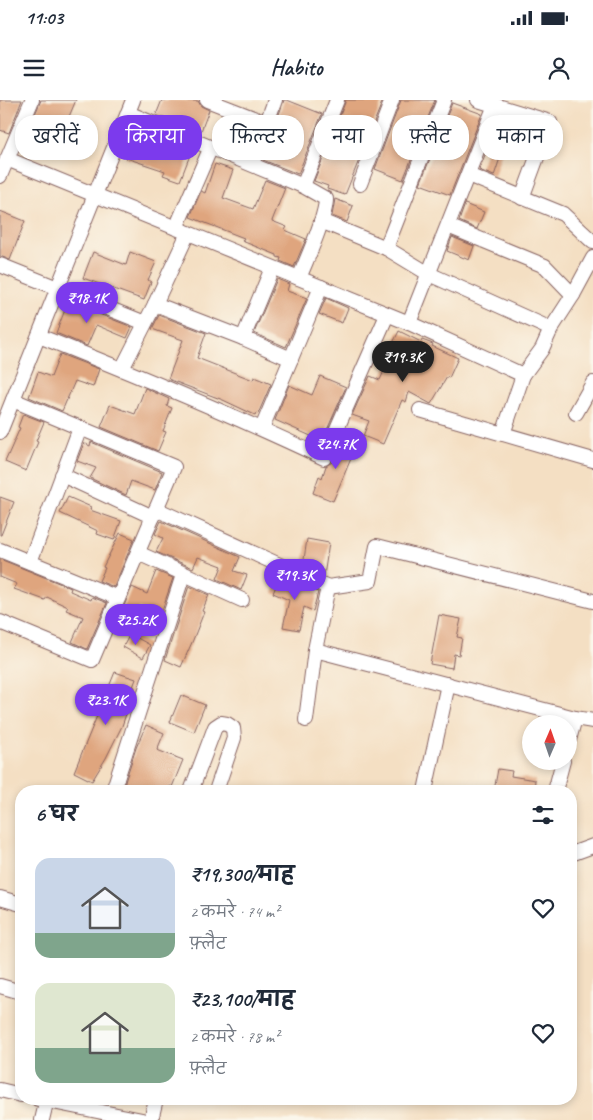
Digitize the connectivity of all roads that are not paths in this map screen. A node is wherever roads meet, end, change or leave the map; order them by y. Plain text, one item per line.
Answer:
1 (32, 100) edge
2 (207, 100) edge
3 (275, 100) edge
4 (337, 100) edge
5 (392, 100) edge
6 (444, 100) edge
7 (478, 100) edge
8 (495, 105) junction
9 (131, 106) edge
10 (245, 115) edge
11 (269, 115) edge
12 (212, 147) joint
13 (7, 159) junction
14 (243, 160) edge
15 (253, 160) edge
16 (252, 164) junction
17 (468, 175) junction
18 (0, 176) edge
19 (360, 184) dead end
20 (304, 186) junction
21 (96, 194) junction
22 (522, 198) junction
23 (321, 221) junction
24 (448, 226) junction
25 (182, 230) junction
26 (593, 242) edge
27 (386, 248) junction
28 (593, 258) edge
29 (0, 265) edge
30 (272, 268) junction
31 (429, 274) junction
32 (299, 278) junction
33 (321, 287) junction
34 (58, 289) junction
35 (573, 295) junction
36 (155, 304) junction
37 (387, 315) junction
38 (145, 323) junction
39 (409, 323) junction
40 (551, 329) junction
41 (39, 336) junction
42 (243, 338) junction
43 (291, 359) junction
44 (122, 369) junction
45 (523, 375) junction
46 (593, 384) edge
47 (13, 400) junction
48 (420, 410) dead end
49 (576, 412) dead end
50 (80, 428) junction
51 (262, 428) junction
52 (0, 432) edge
53 (503, 434) junction
54 (593, 460) edge
55 (62, 475) junction
56 (155, 513) junction
57 (138, 553) junction
58 (1, 554) edge
59 (30, 562) junction
60 (183, 575) junction
61 (328, 587) junction
62 (118, 598) junction
63 (242, 600) dead end
64 (593, 601) edge
65 (0, 622) edge
66 (315, 650) junction
67 (448, 684) junction
68 (564, 715) edge
69 (578, 718) edge
70 (306, 720) dead end
71 (593, 721) edge
72 (561, 770) edge
73 (115, 785) edge
74 (192, 785) edge
75 (218, 785) edge
76 (426, 785) edge
77 (557, 785) edge
78 (593, 846) edge
79 (577, 852) edge
80 (0, 898) edge
81 (15, 902) edge
82 (0, 986) edge
83 (15, 990) edge
84 (0, 1090) edge
85 (15, 1094) edge
86 (43, 1105) edge
87 (72, 1105) edge
88 (155, 1105) edge
89 (42, 1120) edge
90 (142, 1120) edge
91 (151, 1120) edge

1 - 13 street
2 - 10 street
3 - 11 street
4 - 20 street
5 - 19 street
6 - 27 street
7 - 8 street
8 - 17 street
8 - 22 street
9 - 12 street
9 - 21 street
12 - 25 street
13 - 18 street
13 - 21 street
14 - 16 street
15 - 16 street
16 - 20 street
17 - 22 street
17 - 24 street
20 - 23 street
21 - 25 street
21 - 34 street
22 - 26 street
23 - 27 street
23 - 32 street
24 - 31 street
24 - 35 street
25 - 30 street
25 - 36 street
27 - 31 street
28 - 35 street
29 - 34 street
30 - 32 street
30 - 42 street
31 - 39 street
31 - 40 street
32 - 33 street
33 - 37 street
33 - 43 street
34 - 38 street
34 - 41 street
35 - 40 street
36 - 38 street
36 - 42 street
37 - 39 street
37 - 51 street
38 - 44 street
39 - 45 street
40 - 45 street
41 - 44 street
41 - 47 street
42 - 43 street
43 - 51 street
44 - 51 street
45 - 53 street
46 - 49 street
47 - 50 street
47 - 52 street
48 - 53 street
50 - 55 street
50 - 56 street
53 - 54 street
55 - 56 street
55 - 59 street
56 - 57 street
56 - 61 street
57 - 60 street
57 - 62 street
58 - 59 street
59 - 62 street
60 - 63 street
60 - 73 street
61 - 64 street
61 - 66 street
62 - 65 street
66 - 67 street
66 - 70 street
67 - 68 street
67 - 76 street
69 - 71 street
72 - 77 street
74 - 75 street
78 - 79 street
80 - 81 street
82 - 83 street
84 - 85 street
86 - 89 street
87 - 90 street
88 - 91 street

